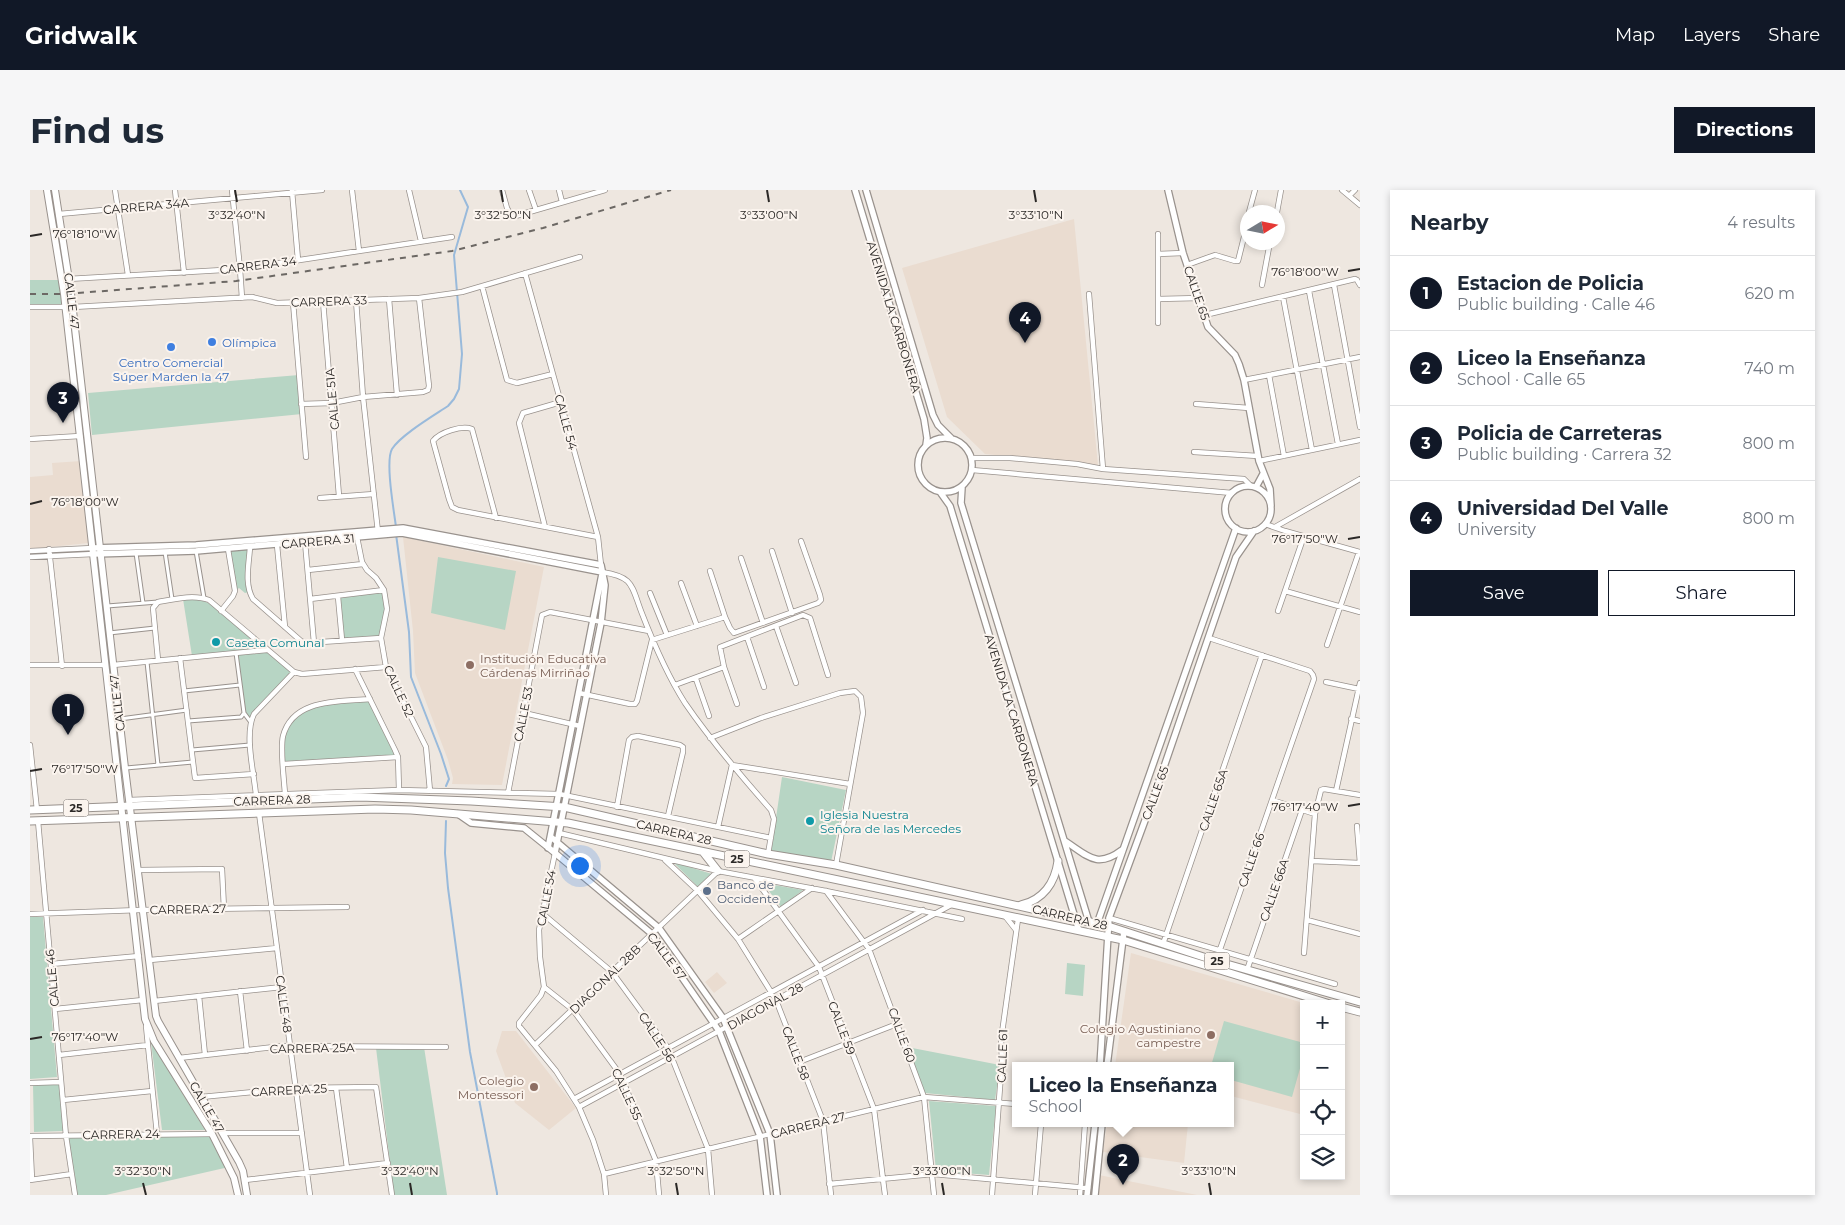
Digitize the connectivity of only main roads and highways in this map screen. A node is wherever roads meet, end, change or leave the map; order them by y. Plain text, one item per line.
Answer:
1 (48, 190) edge
2 (55, 190) edge
3 (66, 280) junction
4 (97, 550) junction
5 (109, 665) junction
6 (267, 795) road end
7 (274, 800) junction
8 (129, 804) junction
9 (121, 807) junction
10 (34, 810) edge
11 (122, 818) junction
12 (131, 818) junction
13 (34, 821) edge
14 (703, 852) junction
15 (1058, 861) road end
16 (718, 871) road end
17 (1019, 906) junction
18 (1316, 1000) edge
19 (1360, 1002) edge
20 (1345, 1008) edge
21 (1360, 1012) edge
22 (238, 1195) edge
23 (247, 1195) edge

1 - 3 main road, CALLE 47
2 - 3 main road, CALLE 47
3 - 4 main road, CALLE 47
3 - 4 main road, CALLE 47
4 - 5 main road, CALLE 47
4 - 5 main road, CALLE 47
5 - 8 main road, CALLE 47
5 - 9 main road, CALLE 47
6 - 7 main road
7 - 8 main road, CARRERA 28 / 25
7 - 17 main road, CARRERA 28 / 25
8 - 9 main road, CARRERA 28 / 25
8 - 12 main road, CALLE 47
9 - 10 main road, CARRERA 28 / 25
9 - 11 main road, CALLE 47
11 - 12 main road, CARRERA 28 / 25
11 - 13 main road, CARRERA 28 / 25
11 - 22 main road, CALLE 47
12 - 14 main road, CARRERA 28 / 25
12 - 23 main road, CALLE 47
14 - 16 main road
14 - 18 main road, CARRERA 28 / 25
15 - 17 main road
17 - 19 main road, CARRERA 28 / 25
20 - 21 main road

